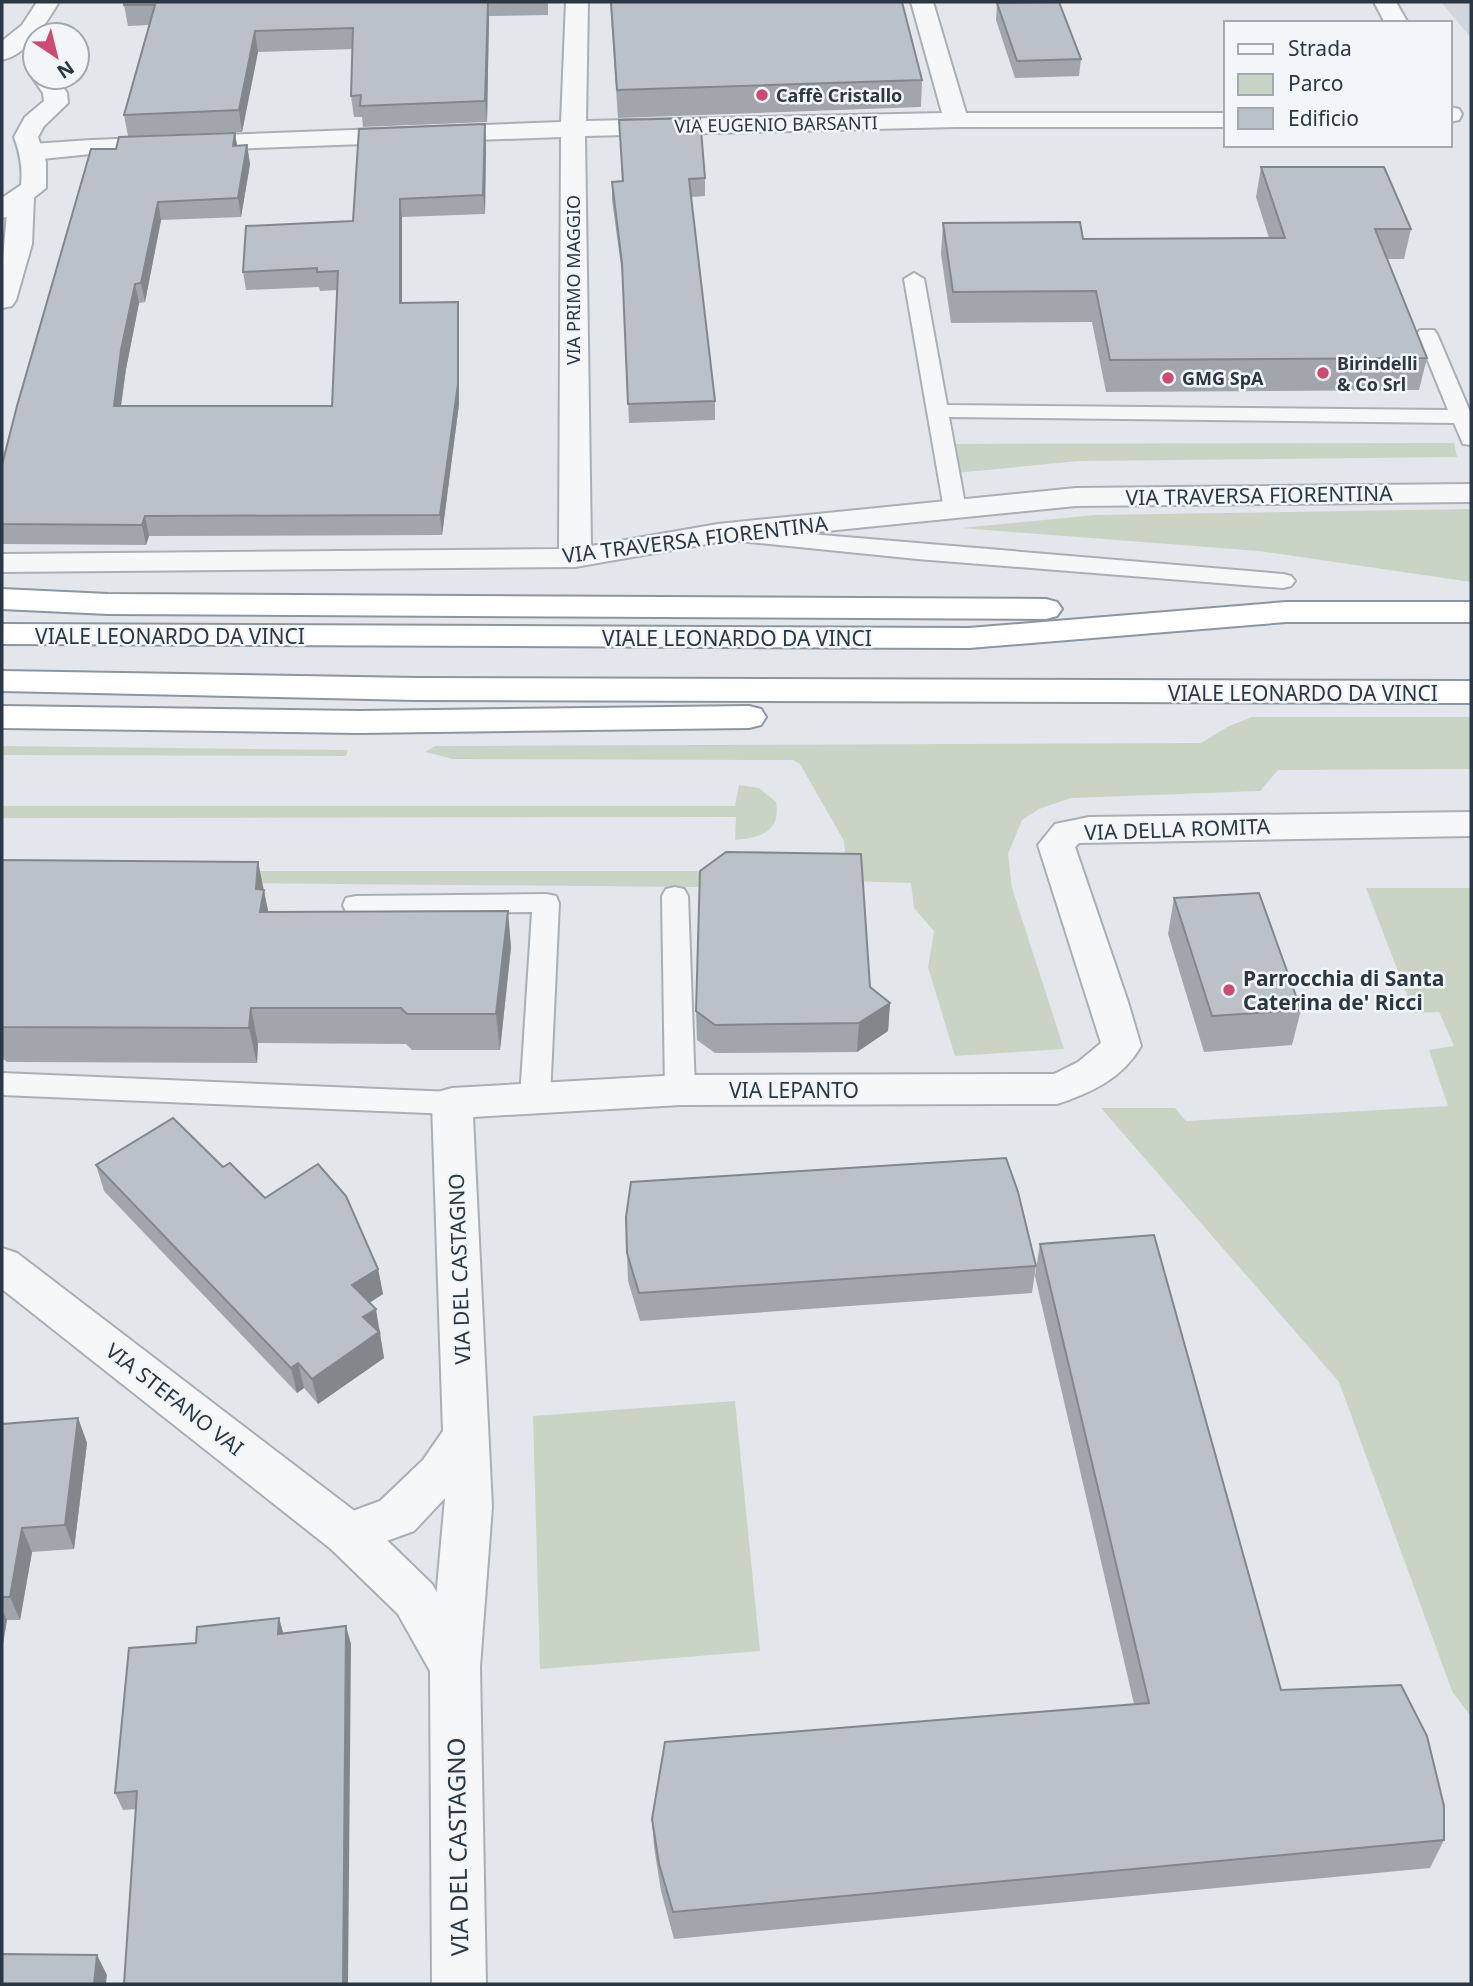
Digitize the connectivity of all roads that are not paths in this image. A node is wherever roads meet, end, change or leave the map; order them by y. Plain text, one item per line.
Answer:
1 (48, 2) edge
2 (577, 2) edge
3 (922, 2) edge
4 (1385, 2) edge
5 (36, 21) edge
6 (1396, 21) edge
7 (21, 37) edge
8 (2, 53) edge
9 (53, 91) edge
10 (956, 120) junction
11 (1224, 120) edge
12 (573, 129) junction
13 (32, 152) junction
14 (12, 204) edge
15 (914, 278) dead end
16 (2, 300) edge
17 (1427, 334) dead end
18 (938, 411) junction
19 (1462, 417) junction
20 (1471, 439) edge
21 (1471, 493) edge
22 (955, 509) junction
23 (718, 533) junction
24 (575, 558) junction
25 (2, 563) edge
26 (1285, 597) junction
27 (1471, 597) edge
28 (2, 598) edge
29 (1471, 612) edge
30 (2, 634) edge
31 (2, 681) edge
32 (1471, 692) edge
33 (1293, 694) junction
34 (2, 717) edge
35 (1471, 824) edge
36 (675, 896) dead end
37 (356, 905) dead end
38 (1121, 1046) joint
39 (2, 1084) edge
40 (680, 1090) junction
41 (535, 1098) junction
42 (452, 1103) junction
43 (2, 1265) edge
44 (466, 1435) junction
45 (348, 1534) junction
46 (455, 1667) junction
47 (459, 1984) edge

1 - 5 street
2 - 12 street, VIA PRIMO MAGGIO
3 - 10 street
4 - 6 street
7 - 8 street
9 - 13 street
10 - 11 street, VIA EUGENIO BARSANTI
10 - 12 street, VIA EUGENIO BARSANTI
12 - 13 street, VIA EUGENIO BARSANTI
12 - 24 street, VIA PRIMO MAGGIO
13 - 14 street
14 - 16 street
15 - 18 lane
17 - 19 lane
18 - 19 lane
18 - 22 lane
19 - 20 lane
21 - 22 street, VIA TRAVERSA FIORENTINA
22 - 23 street, VIA TRAVERSA FIORENTINA
23 - 24 street, VIA TRAVERSA FIORENTINA
23 - 26 lane
24 - 25 street, VIA TRAVERSA FIORENTINA
26 - 27 highway
26 - 28 highway
26 - 29 highway, VIALE LEONARDO DA VINCI
26 - 30 highway, VIALE LEONARDO DA VINCI
31 - 33 highway, VIALE LEONARDO DA VINCI
32 - 33 highway, VIALE LEONARDO DA VINCI
33 - 34 highway
35 - 38 street, VIA DELLA ROMITA
36 - 40 lane
37 - 41 lane
38 - 40 street, VIA LEPANTO
39 - 42 lane
40 - 41 street, VIA LEPANTO
41 - 42 street, VIA LEPANTO
42 - 44 street, VIA DEL CASTAGNO
43 - 45 street, VIA STEFANO VAI
44 - 45 street
44 - 46 street, VIA DEL CASTAGNO
45 - 46 street, VIA DEL CASTAGNO
46 - 47 street, VIA DEL CASTAGNO

